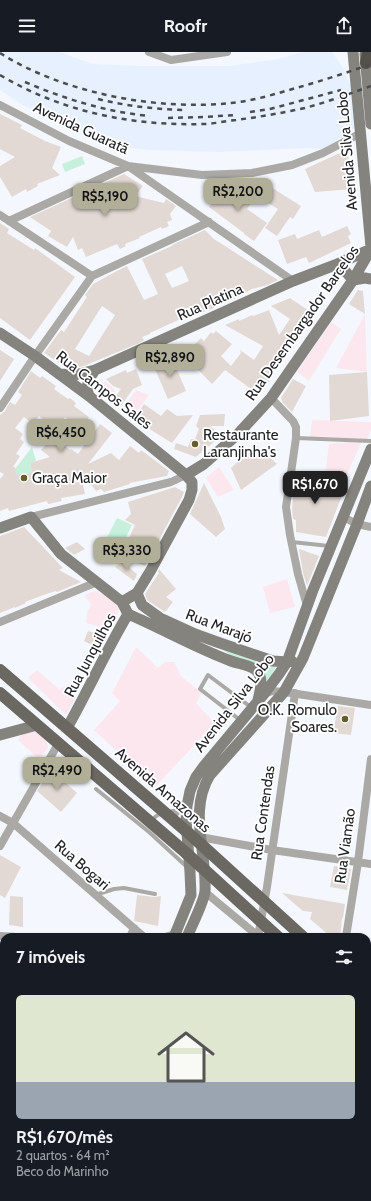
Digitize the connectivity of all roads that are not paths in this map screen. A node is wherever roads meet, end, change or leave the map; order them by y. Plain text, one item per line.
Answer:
1 (149, 52) edge
2 (227, 52) edge
3 (353, 52) edge
4 (366, 56) edge
5 (0, 105) edge
6 (371, 124) edge
7 (361, 133) junction
8 (128, 166) junction
9 (0, 215) edge
10 (9, 221) junction
11 (209, 222) junction
12 (371, 248) edge
13 (335, 265) junction
14 (92, 276) junction
15 (371, 279) edge
16 (353, 280) junction
17 (293, 281) junction
18 (0, 334) edge
19 (35, 356) junction
20 (95, 370) junction
21 (60, 374) junction
22 (88, 396) junction
23 (271, 398) junction
24 (0, 408) edge
25 (296, 438) junction
26 (371, 441) edge
27 (371, 449) edge
28 (186, 475) junction
29 (371, 486) edge
30 (31, 516) junction
31 (343, 517) junction
32 (357, 524) junction
33 (1, 525) edge
34 (371, 527) edge
35 (292, 542) junction
36 (331, 547) junction
37 (96, 582) junction
38 (307, 590) junction
39 (137, 593) junction
40 (122, 602) junction
41 (128, 614) junction
42 (0, 622) edge
43 (195, 634) junction
44 (303, 658) junction
45 (230, 661) junction
46 (287, 662) junction
47 (0, 670) edge
48 (290, 692) junction
49 (0, 693) edge
50 (258, 701) junction
51 (371, 705) edge
52 (241, 721) junction
53 (36, 725) junction
54 (67, 728) junction
55 (0, 734) edge
56 (58, 744) junction
57 (371, 759) edge
58 (96, 789) dead end
59 (0, 816) edge
60 (186, 820) junction
61 (13, 824) junction
62 (149, 832) junction
63 (200, 837) junction
64 (0, 846) edge
65 (272, 850) junction
66 (358, 862) junction
67 (371, 864) edge
68 (190, 870) junction
69 (205, 892) junction
70 (155, 894) dead end
71 (95, 895) junction
72 (134, 928) junction
73 (132, 933) edge
74 (140, 933) edge
75 (172, 933) edge
76 (190, 933) edge
77 (254, 933) edge
78 (259, 933) edge
79 (274, 933) edge
80 (299, 933) edge
81 (347, 933) edge

1 - 2 street
3 - 7 street, Avenida Silva Lobo
4 - 6 street, Avenida Silva Lobo
5 - 8 street, Avenida Guaratã
7 - 8 street, Avenida Guaratã
7 - 12 street, Avenida Silva Lobo
8 - 10 street
8 - 11 street
9 - 10 street
10 - 14 street
11 - 14 street
11 - 17 street
12 - 13 street, Rua Platina
12 - 16 street, Rua Desembargador Barcelos
13 - 16 street
13 - 17 street, Rua Platina
14 - 19 street
15 - 16 street
16 - 23 street, Rua Desembargador Barcelos
17 - 20 street, Rua Platina
18 - 19 street, Rua Campos Sales
19 - 21 street, Rua Campos Sales
19 - 24 street
20 - 21 street, Rua Platina
20 - 22 street
21 - 22 street, Rua Campos Sales
22 - 28 street, Rua Campos Sales
23 - 25 street
23 - 28 street, Rua Desembargador Barcelos
25 - 26 lane
25 - 35 street
27 - 31 street, Avenida Silva Lobo
28 - 30 street, Rua Desembargador Barcelos
28 - 39 street, Rua Junquilhos
29 - 32 street, Avenida Silva Lobo
30 - 33 street, Rua Desembargador Barcelos
30 - 37 street
31 - 32 street
31 - 36 street, Avenida Silva Lobo
32 - 34 street
32 - 44 street, Avenida Silva Lobo
35 - 36 lane
35 - 38 street
36 - 38 street, Avenida Silva Lobo
37 - 40 street
37 - 42 street
38 - 46 street, Avenida Silva Lobo
39 - 40 street, Rua Junquilhos
39 - 43 street, Rua Marajó
40 - 41 street, Rua Junquilhos
41 - 45 street, Rua Marajó
41 - 54 street, Rua Junquilhos
43 - 45 street
43 - 46 street, Rua Marajó
44 - 46 street, Rua Marajó
44 - 48 street, Avenida Silva Lobo
45 - 50 street, Rua Marajó
46 - 50 street, Avenida Silva Lobo
47 - 54 main road, Avenida Amazonas
48 - 50 street
48 - 51 street
48 - 63 street, Avenida Silva Lobo
48 - 65 street, Rua Contendas
49 - 53 main road
50 - 52 street, Avenida Silva Lobo
50 - 52 lane
52 - 60 street, Avenida Silva Lobo
53 - 55 street
53 - 56 main road
54 - 80 main road, Avenida Amazonas
56 - 61 street
56 - 79 main road
57 - 66 street, Rua Viamão
58 - 62 lane
59 - 61 street, Rua Bogari
60 - 62 lane
60 - 68 street, Avenida Silva Lobo
61 - 64 street
61 - 71 street, Rua Bogari
62 - 68 lane
63 - 65 street
63 - 69 street, Avenida Silva Lobo
65 - 66 street
65 - 78 street, Rua Contendas
66 - 67 street
66 - 81 street, Rua Viamão
68 - 75 street, Avenida Silva Lobo
69 - 76 street, Avenida Silva Lobo
69 - 77 street
70 - 71 lane
71 - 72 street, Rua Bogari
72 - 73 street
72 - 74 street, Rua Bogari

